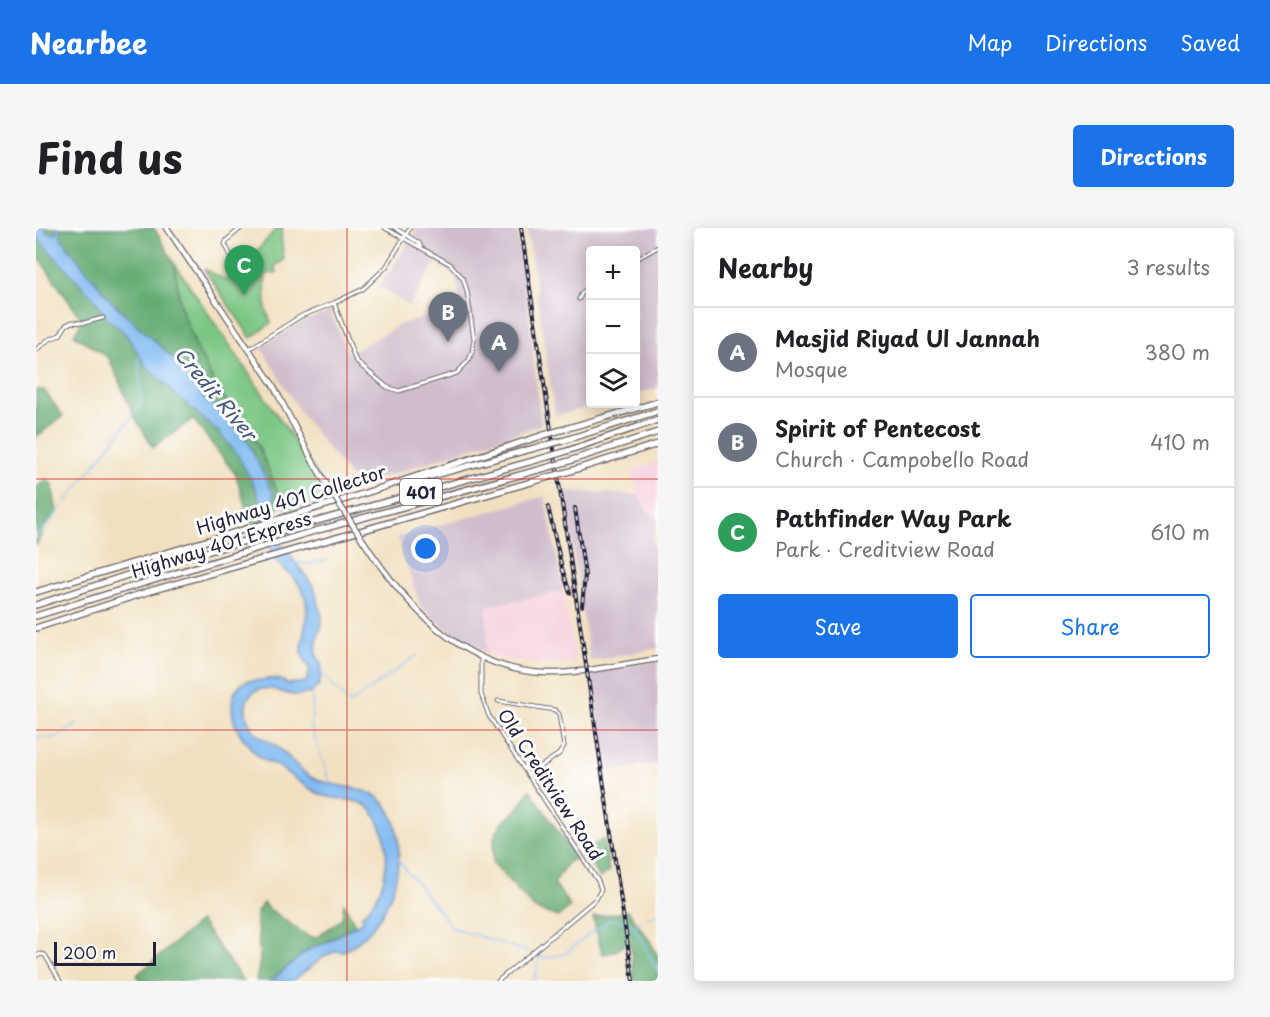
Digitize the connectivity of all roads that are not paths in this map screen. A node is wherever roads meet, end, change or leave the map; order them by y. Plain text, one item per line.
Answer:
1 (167, 228) edge
2 (242, 228) edge
3 (385, 228) edge
4 (395, 228) edge
5 (410, 228) edge
6 (406, 234) junction
7 (403, 239) junction
8 (421, 247) junction
9 (658, 247) edge
10 (640, 257) edge
11 (232, 258) dead end
12 (586, 289) edge
13 (579, 299) dead end
14 (334, 303) junction
15 (103, 318) dead end
16 (249, 349) junction
17 (36, 350) edge
18 (658, 402) edge
19 (658, 411) edge
20 (658, 420) edge
21 (658, 432) edge
22 (658, 444) edge
23 (353, 496) junction
24 (36, 593) edge
25 (36, 605) edge
26 (36, 616) edge
27 (36, 628) edge
28 (481, 658) junction
29 (658, 659) edge
30 (498, 701) dead end
31 (528, 774) junction
32 (36, 957) edge
33 (60, 981) edge
34 (500, 981) edge

1 - 16 main road
2 - 11 street
3 - 7 street
4 - 6 street
5 - 6 street
6 - 7 street
6 - 8 street
7 - 8 street
7 - 14 street
8 - 14 street
9 - 10 street
12 - 13 street
14 - 16 street
15 - 17 street
16 - 28 main road, bridge
18 - 23 highway, Highway 401 Collector / 401, bridge
19 - 23 highway, bridge
20 - 25 highway, Highway 401 Express / 401, bridge
21 - 26 highway, Highway 401 Express / 401, bridge
22 - 27 highway, 401, bridge
23 - 24 highway, Highway 401 Collector / 401
28 - 29 main road
28 - 31 street, Old Creditview Road
30 - 31 street
31 - 34 street, Old Creditview Road
32 - 33 street

